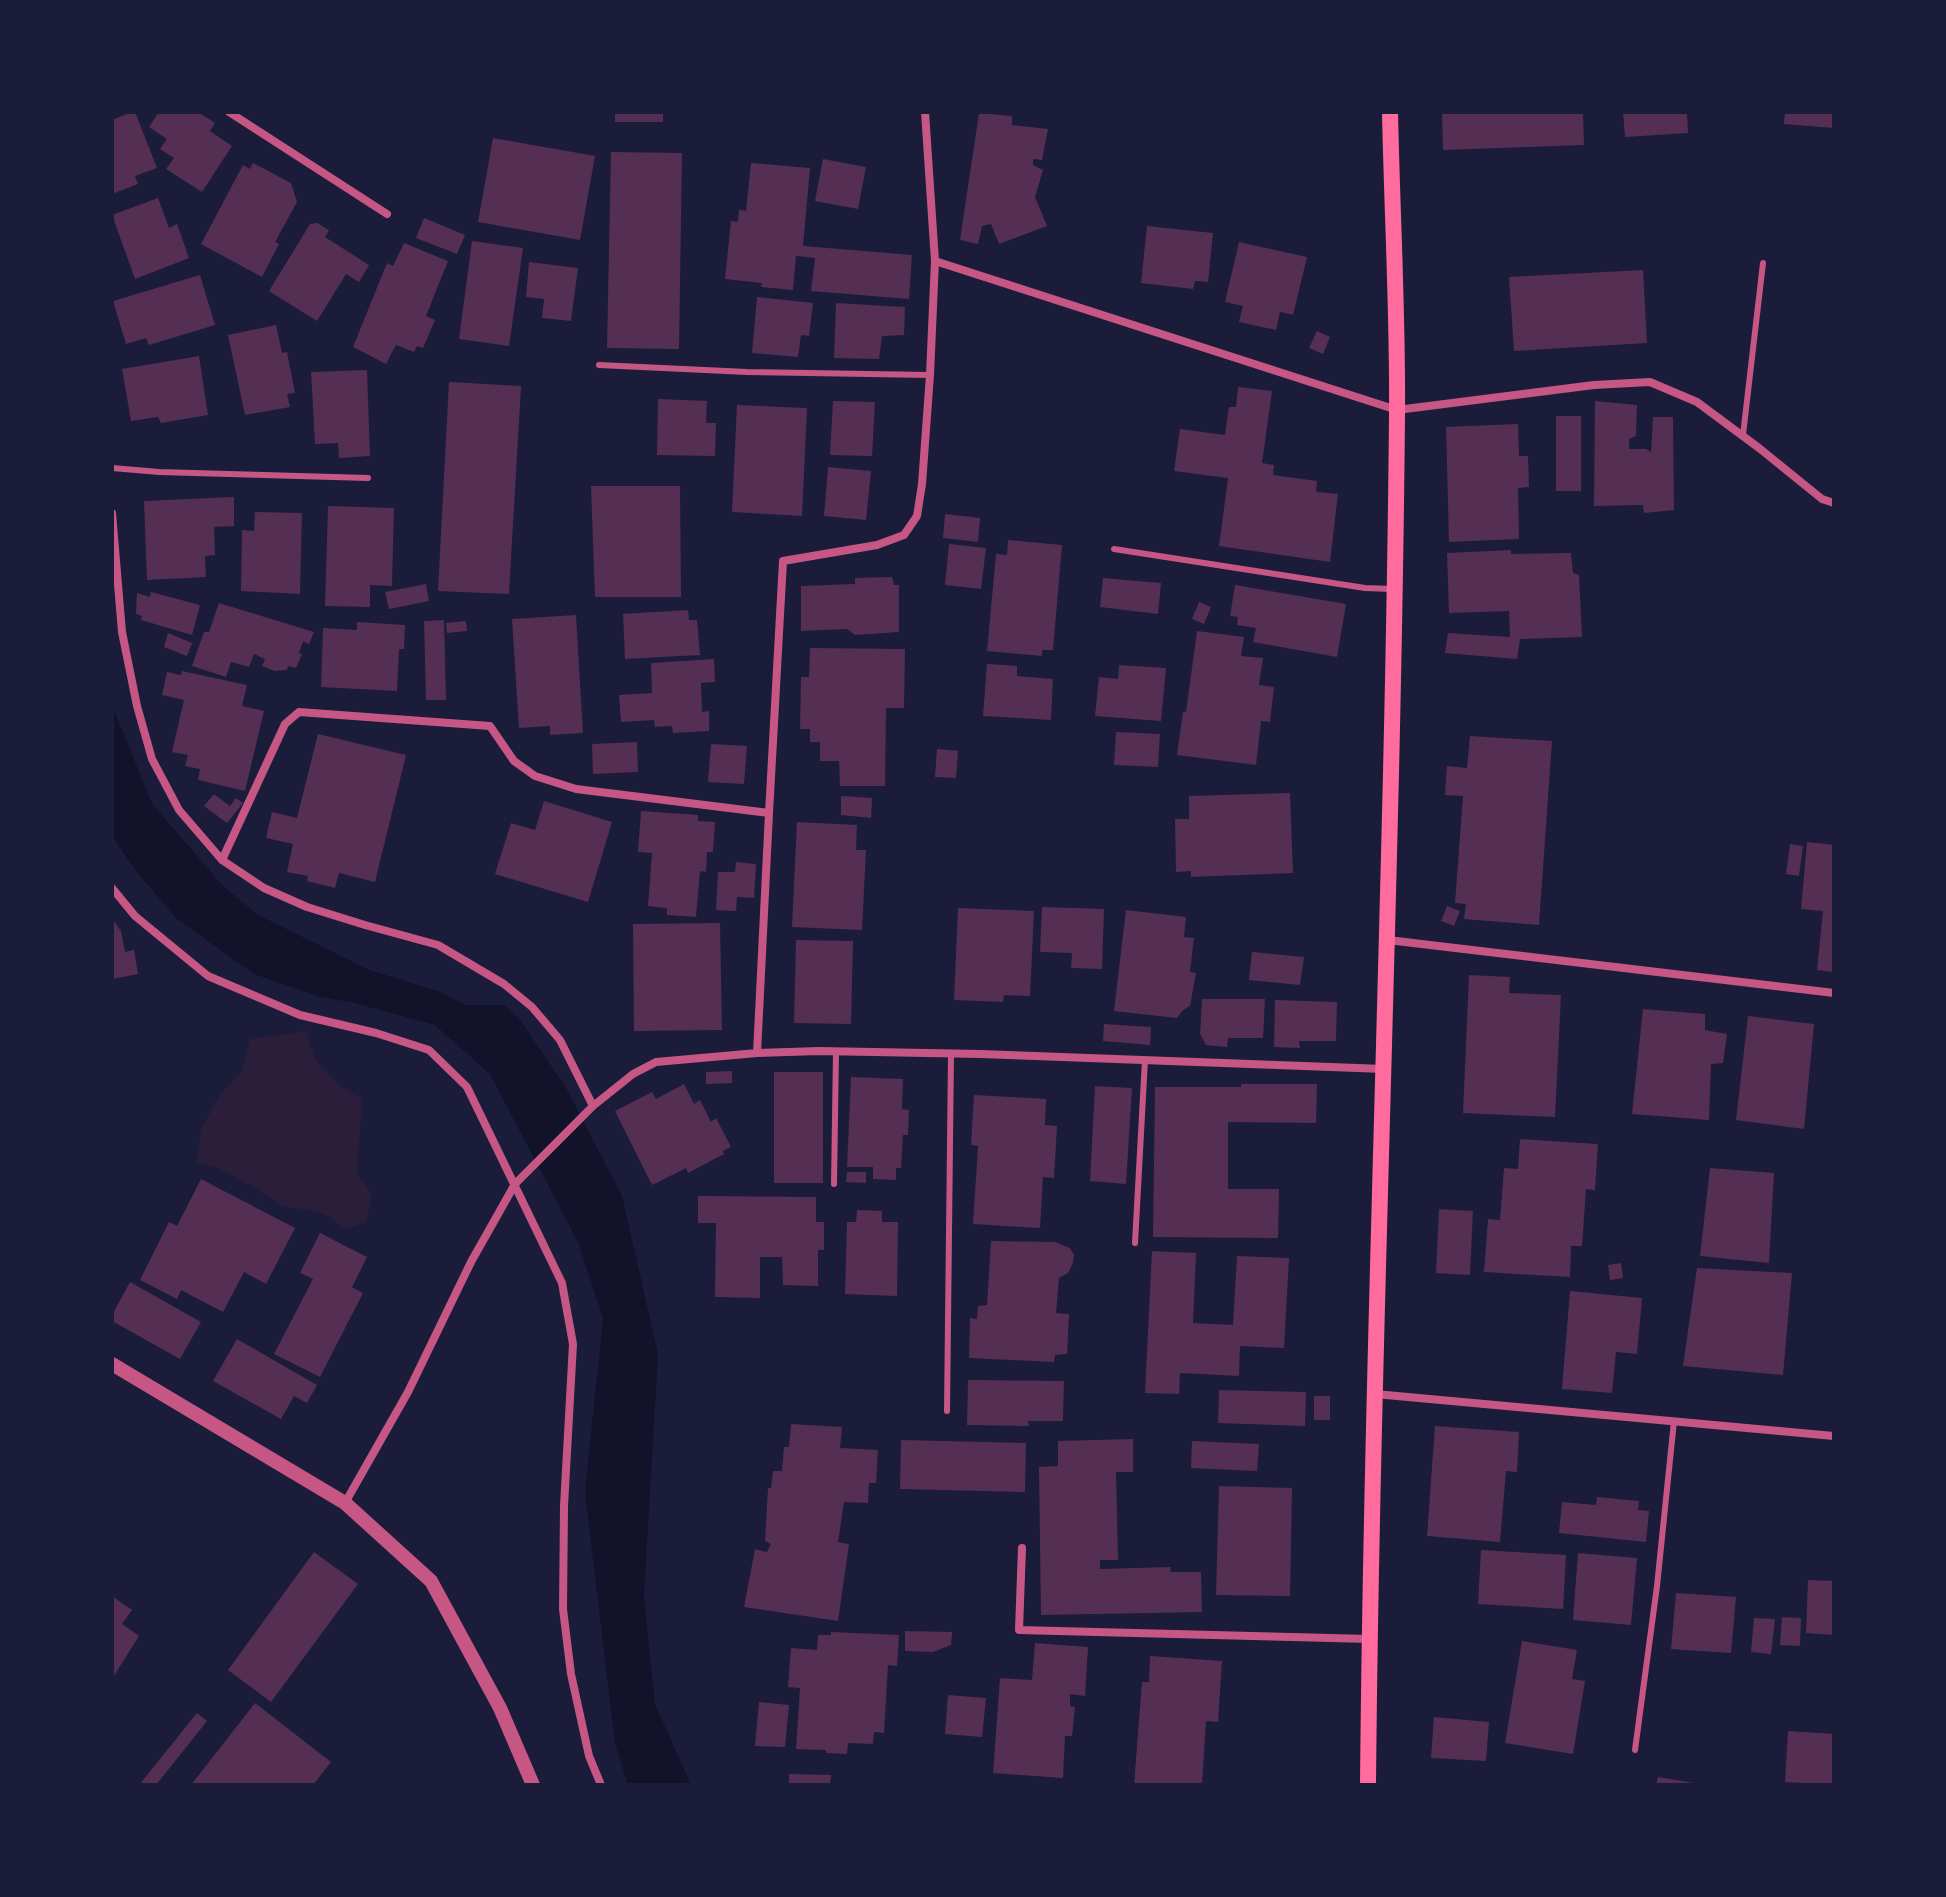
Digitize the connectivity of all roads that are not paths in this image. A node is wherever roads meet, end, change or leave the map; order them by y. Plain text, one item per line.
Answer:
1 (229, 112) edge
2 (925, 112) edge
3 (1390, 112) edge
4 (387, 214) dead end
5 (935, 261) junction
6 (1763, 263) dead end
7 (599, 365) dead end
8 (930, 375) junction
9 (1397, 410) junction
10 (1743, 435) junction
11 (112, 468) edge
12 (368, 478) dead end
13 (1834, 503) edge
14 (112, 513) edge
15 (1114, 549) dead end
16 (1394, 589) junction
17 (769, 813) junction
18 (222, 860) junction
19 (112, 888) edge
20 (1388, 940) junction
21 (1834, 993) edge
22 (836, 1052) junction
23 (757, 1053) junction
24 (951, 1054) junction
25 (1145, 1060) junction
26 (1384, 1069) junction
27 (593, 1106) junction
28 (515, 1184) junction
29 (834, 1184) dead end
30 (1135, 1243) dead end
31 (112, 1364) edge
32 (1375, 1394) junction
33 (947, 1411) dead end
34 (1674, 1421) junction
35 (1834, 1436) edge
36 (345, 1503) junction
37 (1022, 1548) dead end
38 (1369, 1639) junction
39 (1635, 1750) dead end
40 (533, 1785) edge
41 (601, 1785) edge
42 (1368, 1785) edge

1 - 4 street
2 - 5 street
3 - 9 main road
5 - 8 street
5 - 9 street
6 - 10 lane
7 - 8 lane
8 - 17 street
9 - 10 street
9 - 16 main road
10 - 13 street
11 - 12 lane
14 - 18 street
15 - 16 lane
16 - 20 main road
17 - 18 street
17 - 23 street
18 - 27 street
19 - 28 street
20 - 21 street
20 - 26 main road
22 - 23 street
22 - 24 street
22 - 29 lane
23 - 27 street
24 - 25 street
24 - 33 lane
25 - 26 street
25 - 30 lane
26 - 32 main road
27 - 28 street
28 - 36 street
28 - 41 street
31 - 36 street
32 - 34 street
32 - 38 main road
34 - 35 street
34 - 39 lane
36 - 40 street
37 - 38 street
38 - 42 main road

